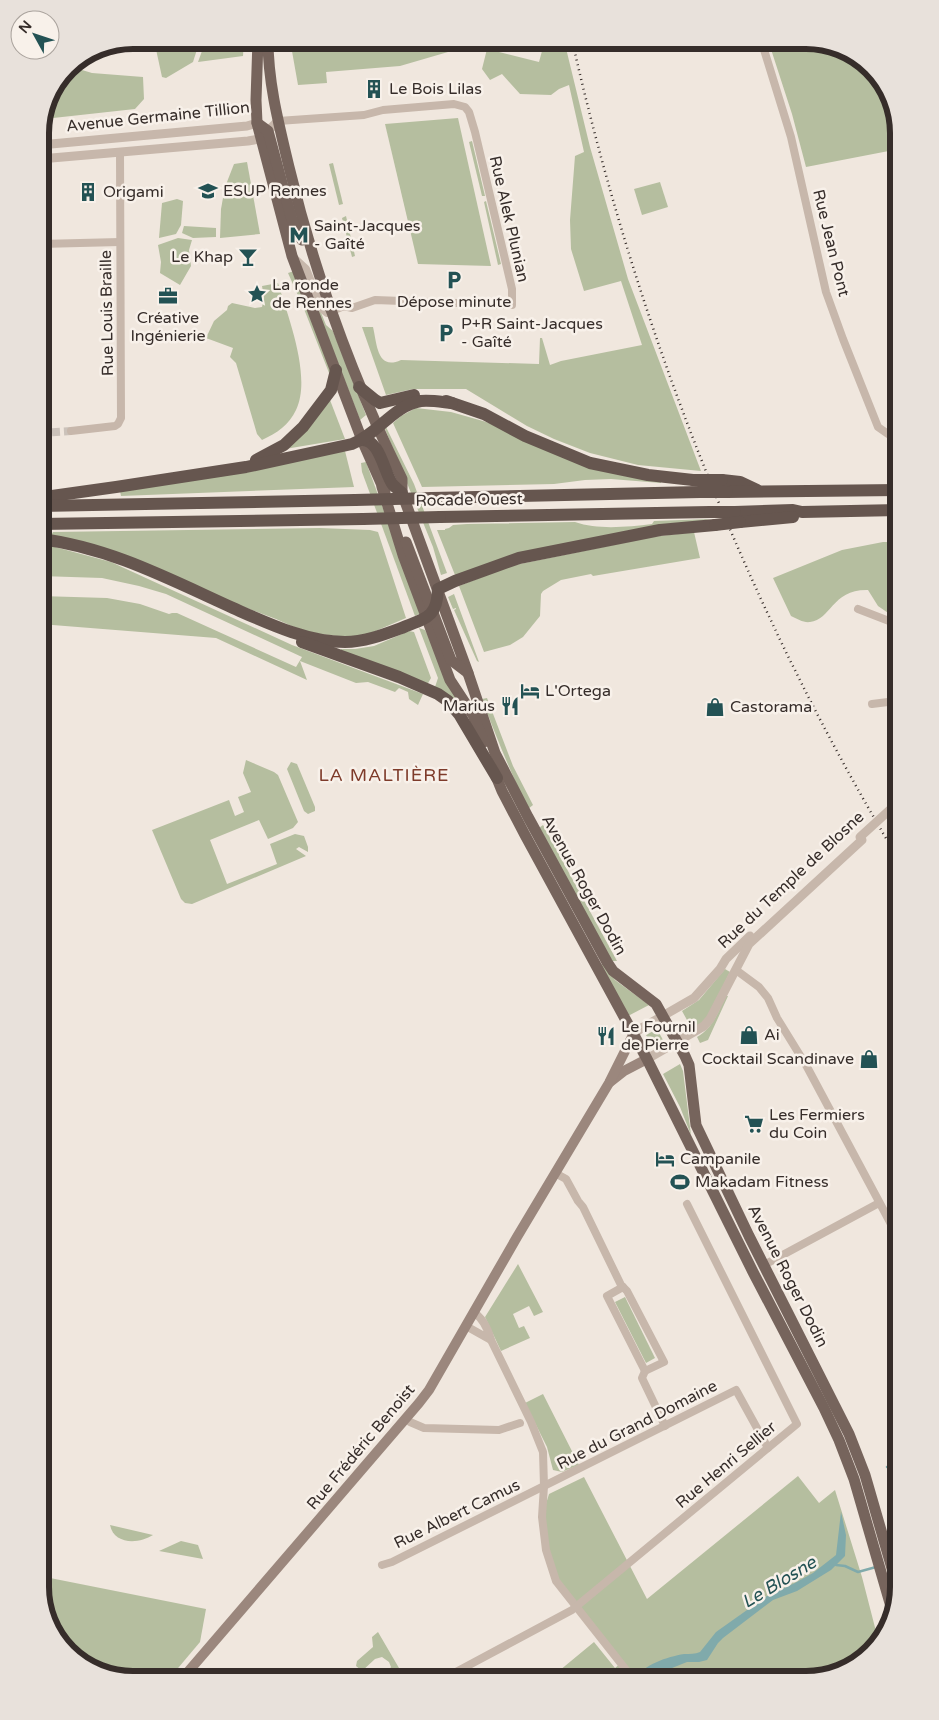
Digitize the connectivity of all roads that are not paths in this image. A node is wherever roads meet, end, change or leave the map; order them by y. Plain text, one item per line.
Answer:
1 (258, 49) edge
2 (269, 49) edge
3 (764, 49) edge
4 (278, 121) junction
5 (258, 123) junction
6 (264, 135) junction
7 (49, 144) edge
8 (120, 153) junction
9 (49, 158) edge
10 (120, 242) junction
11 (49, 244) edge
12 (292, 256) junction
13 (318, 274) junction
14 (332, 311) junction
15 (336, 370) junction
16 (360, 387) junction
17 (452, 403) junction
18 (378, 429) junction
19 (72, 431) tunnel mouth
20 (890, 434) edge
21 (362, 440) junction
22 (246, 467) junction
23 (382, 487) junction
24 (890, 490) edge
25 (760, 491) junction
26 (402, 493) junction
27 (49, 497) edge
28 (49, 506) edge
29 (890, 510) edge
30 (737, 517) junction
31 (49, 524) edge
32 (49, 540) edge
33 (432, 591) junction
34 (858, 609) dead end
35 (430, 614) junction
36 (890, 622) edge
37 (274, 626) junction
38 (468, 673) junction
39 (890, 703) edge
40 (872, 704) dead end
41 (497, 778) junction
42 (890, 811) edge
43 (861, 838) junction
44 (726, 959) junction
45 (736, 970) junction
46 (664, 1016) junction
47 (633, 1035) junction
48 (677, 1042) junction
49 (647, 1059) junction
50 (609, 1083) junction
51 (555, 1173) junction
52 (879, 1203) junction
53 (687, 1204) dead end
54 (890, 1223) edge
55 (764, 1265) junction
56 (623, 1288) junction
57 (474, 1312) junction
58 (466, 1326) junction
59 (491, 1340) junction
60 (645, 1371) junction
61 (406, 1418) junction
62 (520, 1422) dead end
63 (665, 1426) junction
64 (768, 1448) junction
65 (544, 1486) junction
66 (873, 1522) junction
67 (382, 1565) dead end
68 (890, 1568) edge
69 (890, 1600) edge
70 (575, 1607) junction
71 (189, 1671) edge
72 (458, 1671) edge
73 (627, 1671) edge

1 - 5 main road
2 - 4 main road
3 - 20 street, Rue Jean Pont
4 - 5 main road, Avenue Germaine Tillion
4 - 6 street
4 - 13 main road
4 - 14 street, Rue Alek Plunian
5 - 6 main road
5 - 7 street, Avenue Germaine Tillion
6 - 8 street, Avenue Germaine Tillion
6 - 12 main road
6 - 13 main road
8 - 9 street, Avenue Germaine Tillion
8 - 10 street, Rue Louis Braille
10 - 11 street
10 - 19 street, Rue Louis Braille
12 - 14 street
12 - 15 main road
13 - 14 main road
14 - 16 main road
15 - 21 main road
15 - 22 highway
16 - 17 highway
16 - 18 main road
17 - 18 highway
17 - 25 highway, bridge
18 - 21 highway
18 - 26 main road
21 - 22 highway
21 - 23 main road
21 - 26 highway
22 - 27 highway
23 - 33 main road
23 - 35 main road
24 - 25 highway, Rocade Ouest
25 - 28 highway, Rocade Ouest, bridge
26 - 33 main road
29 - 30 highway, Rocade Ouest
30 - 31 highway, Rocade Ouest, bridge
30 - 33 highway, bridge
32 - 37 highway
33 - 35 highway
33 - 38 main road, Avenue Roger Dodin
34 - 36 street
35 - 37 highway
35 - 38 main road
35 - 41 main road, Avenue Roger Dodin
37 - 41 highway
38 - 46 main road, Avenue Roger Dodin
39 - 40 street
41 - 47 main road, Avenue Roger Dodin
42 - 43 street, Rue du Temple de Blosne, bridge
43 - 44 street, Rue du Temple de Blosne
43 - 45 street, Rue du Temple de Blosne
44 - 45 street
44 - 46 street, Rue du Temple de Blosne
45 - 48 street, Rue du Temple de Blosne
45 - 52 street, Rue du Temple de Blosne
46 - 47 street, Rue du Temple de Blosne
46 - 48 main road, Avenue Roger Dodin
47 - 49 main road, Avenue Roger Dodin
47 - 50 main road, Rue Frédéric Benoist
48 - 49 street, Rue du Temple de Blosne
48 - 55 main road, Avenue Roger Dodin
49 - 50 main road, Rue Frédéric Benoist
49 - 66 main road, Avenue Roger Dodin
50 - 51 main road, Rue Frédéric Benoist
51 - 56 street
51 - 57 main road, Rue Frédéric Benoist
52 - 54 street, Rue du Temple de Blosne
52 - 55 street
53 - 64 street, Rue Henri Sellier
55 - 66 main road, Avenue Roger Dodin
56 - 60 street
56 - 60 street
57 - 58 main road, Rue Frédéric Benoist
57 - 59 street
58 - 59 street
58 - 61 main road, Rue Frédéric Benoist
59 - 65 street
60 - 63 street
61 - 62 street
61 - 71 main road, Rue Frédéric Benoist
63 - 64 street, Rue du Grand Domaine
63 - 65 street, Rue du Grand Domaine
64 - 70 street, Rue Henri Sellier
65 - 67 street, Rue Albert Camus
65 - 70 street
66 - 68 main road, Avenue Roger Dodin
66 - 69 main road, Avenue Roger Dodin
70 - 72 street, Rue Henri Sellier
70 - 73 street

